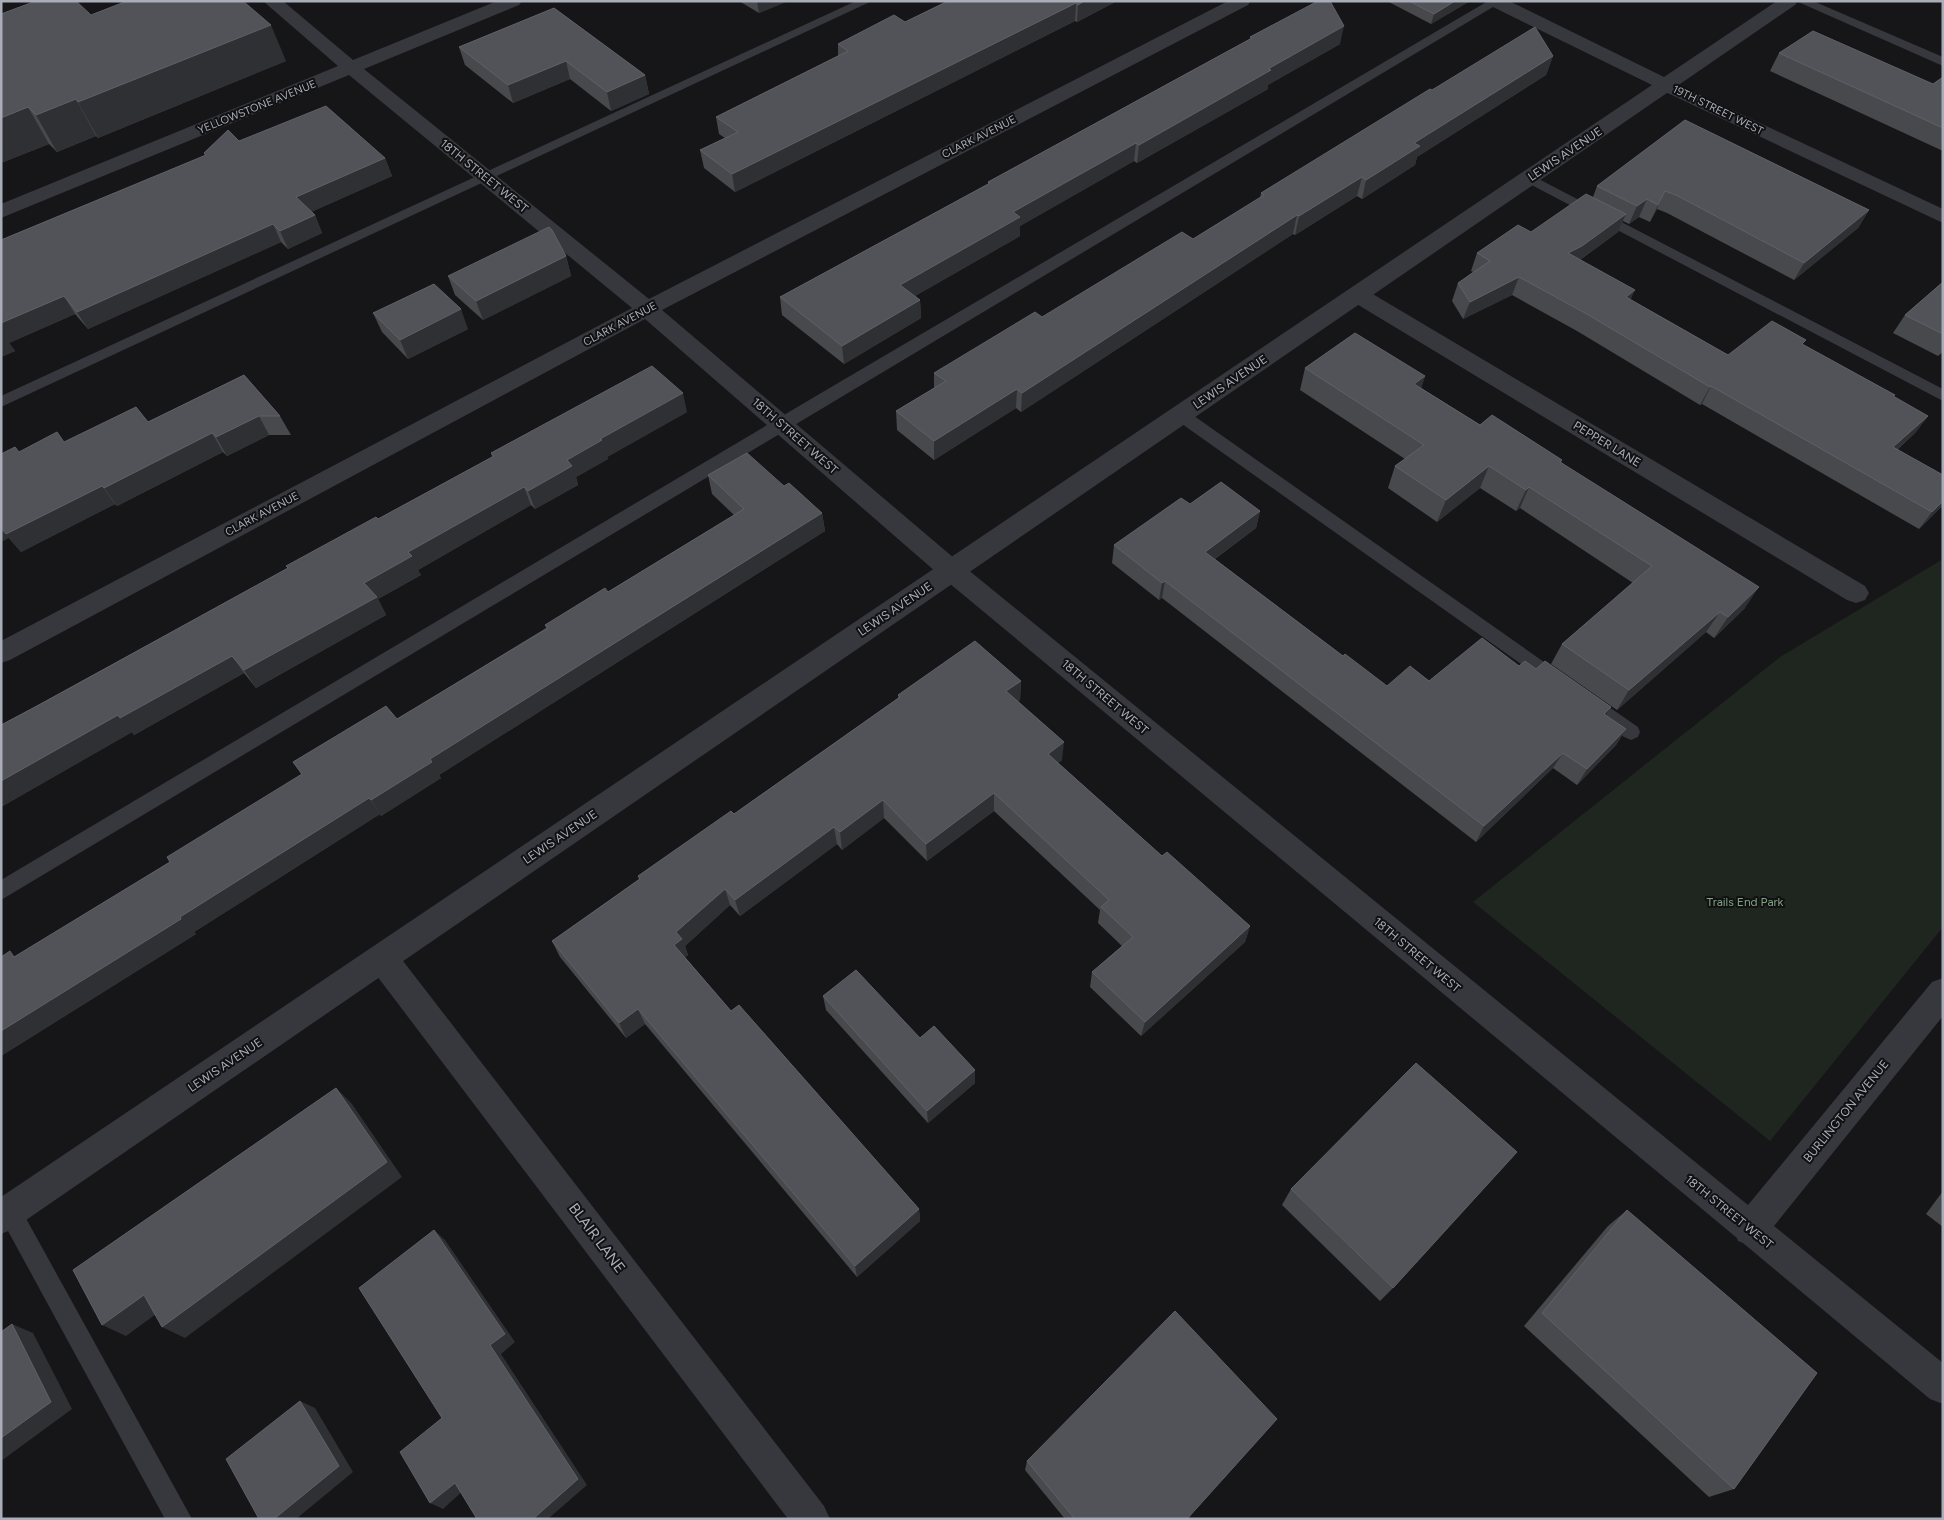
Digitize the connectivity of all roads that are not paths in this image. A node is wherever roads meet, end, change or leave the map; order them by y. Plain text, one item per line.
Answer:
1 (272, 1) edge
2 (513, 1) edge
3 (866, 1) edge
4 (1242, 1) edge
5 (1496, 1) edge
6 (1789, 1) edge
7 (1802, 1) edge
8 (1943, 62) edge
9 (351, 68) junction
10 (1666, 85) junction
11 (485, 177) junction
12 (1529, 178) junction
13 (1, 212) edge
14 (1943, 217) edge
15 (1358, 295) junction
16 (647, 309) junction
17 (1943, 396) edge
18 (1, 402) edge
19 (1182, 415) junction
20 (782, 425) junction
21 (952, 571) junction
22 (1856, 593) dead end
23 (1, 653) edge
24 (1630, 732) dead end
25 (1, 890) edge
26 (382, 958) junction
27 (1943, 992) edge
28 (5, 1215) edge
29 (1750, 1229) junction
30 (1943, 1386) edge
31 (810, 1518) edge
32 (179, 1519) edge

1 - 9 street, 18TH STREET WEST
2 - 9 street, YELLOWSTONE AVENUE
3 - 11 lane
4 - 16 street, CLARK AVENUE
5 - 10 street, 19TH STREET WEST
5 - 20 lane
6 - 10 street, LEWIS AVENUE
7 - 8 lane
9 - 11 street, 18TH STREET WEST
9 - 13 street, YELLOWSTONE AVENUE
10 - 12 street, LEWIS AVENUE
10 - 14 street, 19TH STREET WEST
11 - 16 street, 18TH STREET WEST
11 - 18 lane
12 - 15 street, LEWIS AVENUE
12 - 17 lane
15 - 19 street, LEWIS AVENUE
15 - 22 street, PEPPER LANE
16 - 20 street, 18TH STREET WEST
16 - 23 street, CLARK AVENUE
19 - 21 street, LEWIS AVENUE
19 - 24 lane
20 - 21 street, 18TH STREET WEST
20 - 25 lane
21 - 26 street, LEWIS AVENUE
21 - 29 street, 18TH STREET WEST
26 - 28 street, LEWIS AVENUE
26 - 31 street, BLAIR LANE
27 - 29 street, BURLINGTON AVENUE
28 - 32 lane
29 - 30 street, 18TH STREET WEST

